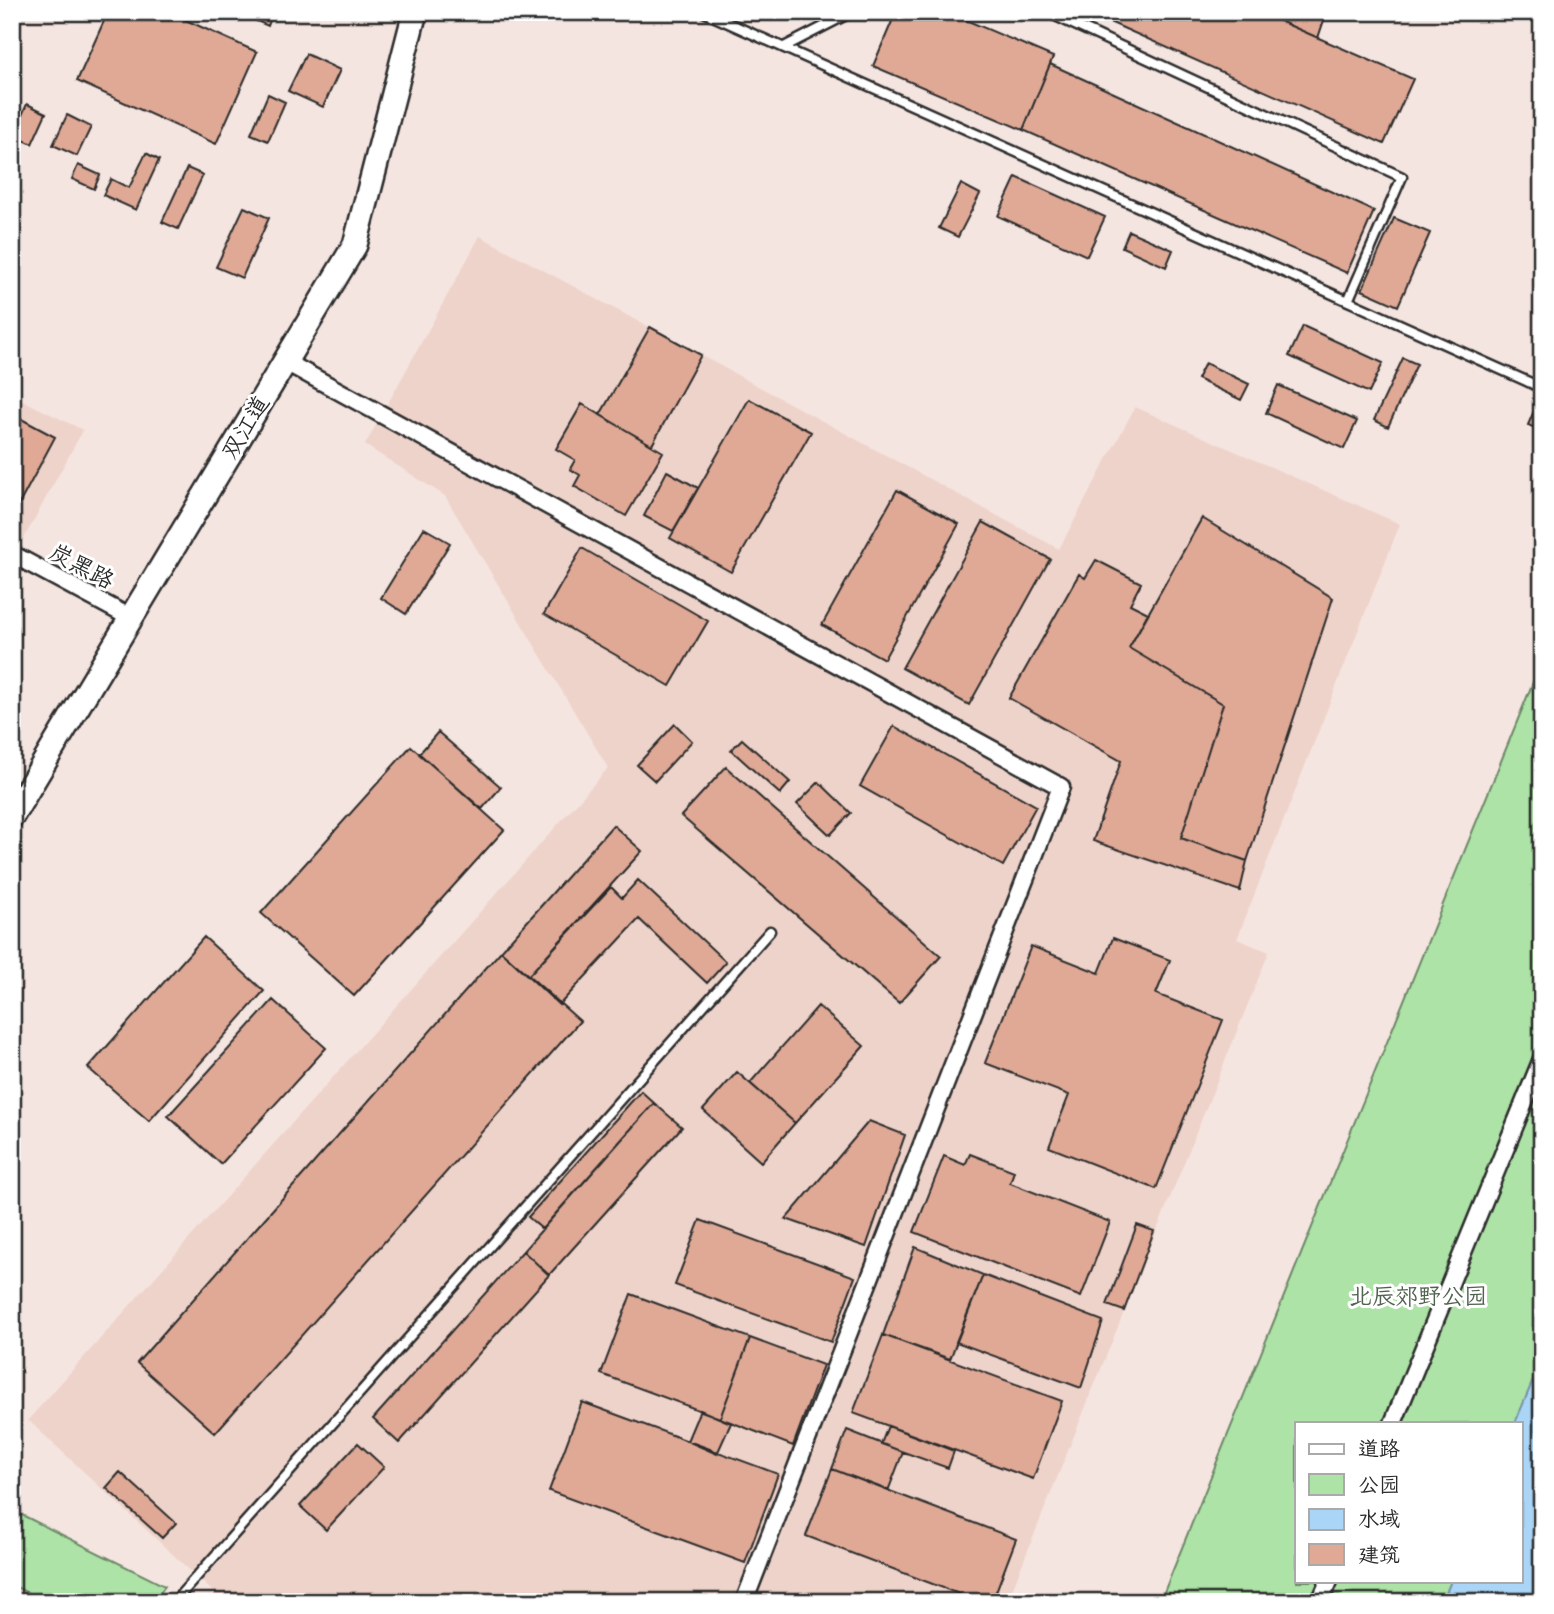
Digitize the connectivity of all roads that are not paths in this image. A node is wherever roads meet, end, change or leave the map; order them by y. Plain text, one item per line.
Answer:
1 (415, 12) edge
2 (704, 12) edge
3 (852, 12) edge
4 (1047, 12) edge
5 (784, 47) junction
6 (1348, 301) junction
7 (284, 361) junction
8 (1542, 388) edge
9 (12, 554) edge
10 (131, 618) junction
11 (12, 816) edge
12 (770, 931) dead end
13 (1542, 1059) edge
14 (1393, 1422) edge
15 (1329, 1582) edge
16 (174, 1602) edge
17 (744, 1602) edge
18 (1320, 1602) edge

1 - 7 main road, 双江道
2 - 5 lane
3 - 5 lane
4 - 6 lane
5 - 6 lane
6 - 8 lane
7 - 10 main road, 双江道
7 - 17 street
9 - 10 street, 炭黑路
10 - 11 main road, 双江道
12 - 16 lane
13 - 14 street
15 - 18 street

